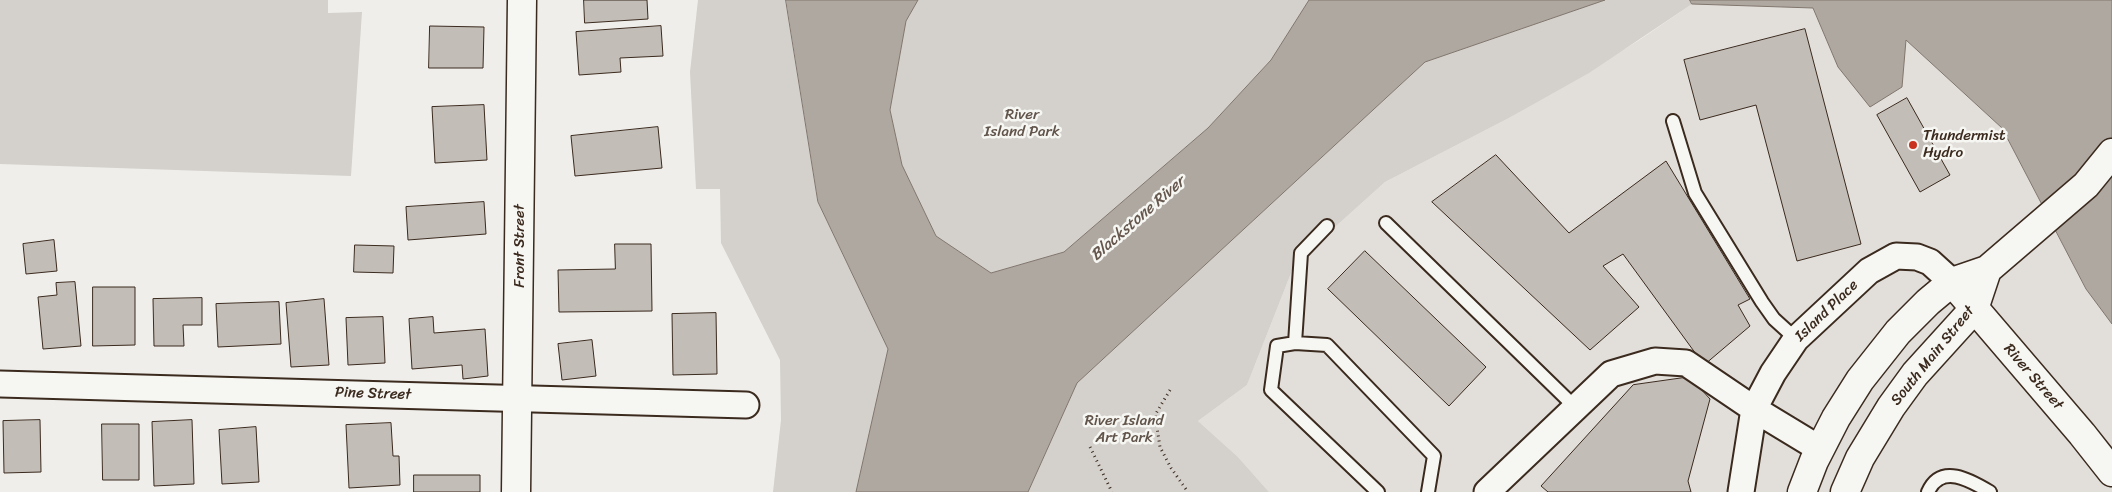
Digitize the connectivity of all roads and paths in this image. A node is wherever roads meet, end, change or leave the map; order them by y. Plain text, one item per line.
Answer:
1 (522, 0) edge
2 (1673, 121) dead end
3 (2112, 153) edge
4 (1386, 223) dead end
5 (1327, 226) dead end
6 (1987, 270) junction
7 (1952, 282) junction
8 (1974, 309) junction
9 (1796, 339) junction
10 (1295, 343) junction
11 (0, 384) edge
12 (1170, 390) dead end
13 (518, 399) junction
14 (746, 405) dead end
15 (1576, 408) junction
16 (1754, 408) junction
17 (1090, 447) dead end
18 (1820, 449) junction
19 (2112, 472) edge
20 (516, 492) edge
21 (1112, 492) edge
22 (1188, 492) edge
23 (1378, 492) edge
24 (1428, 492) edge
25 (1486, 492) edge
26 (1742, 492) edge
27 (1802, 492) edge
28 (1845, 492) edge
29 (1928, 492) edge
30 (1990, 492) edge

1 - 13 main road, Front Street
2 - 9 lane
3 - 6 main road
4 - 15 lane
5 - 10 lane
6 - 7 main road
6 - 8 main road, South Main Street
7 - 8 main road, River Street
7 - 9 street, Island Place
7 - 18 main road
8 - 19 main road, River Street
8 - 28 main road, South Main Street
9 - 16 street, Island Place
10 - 23 lane
10 - 24 lane
11 - 13 street, Pine Street
12 - 22 path
13 - 14 street, Pine Street
13 - 20 main road, Front Street
15 - 16 street
15 - 25 street
16 - 18 street
16 - 26 street
17 - 21 path
18 - 27 main road
29 - 30 lane

